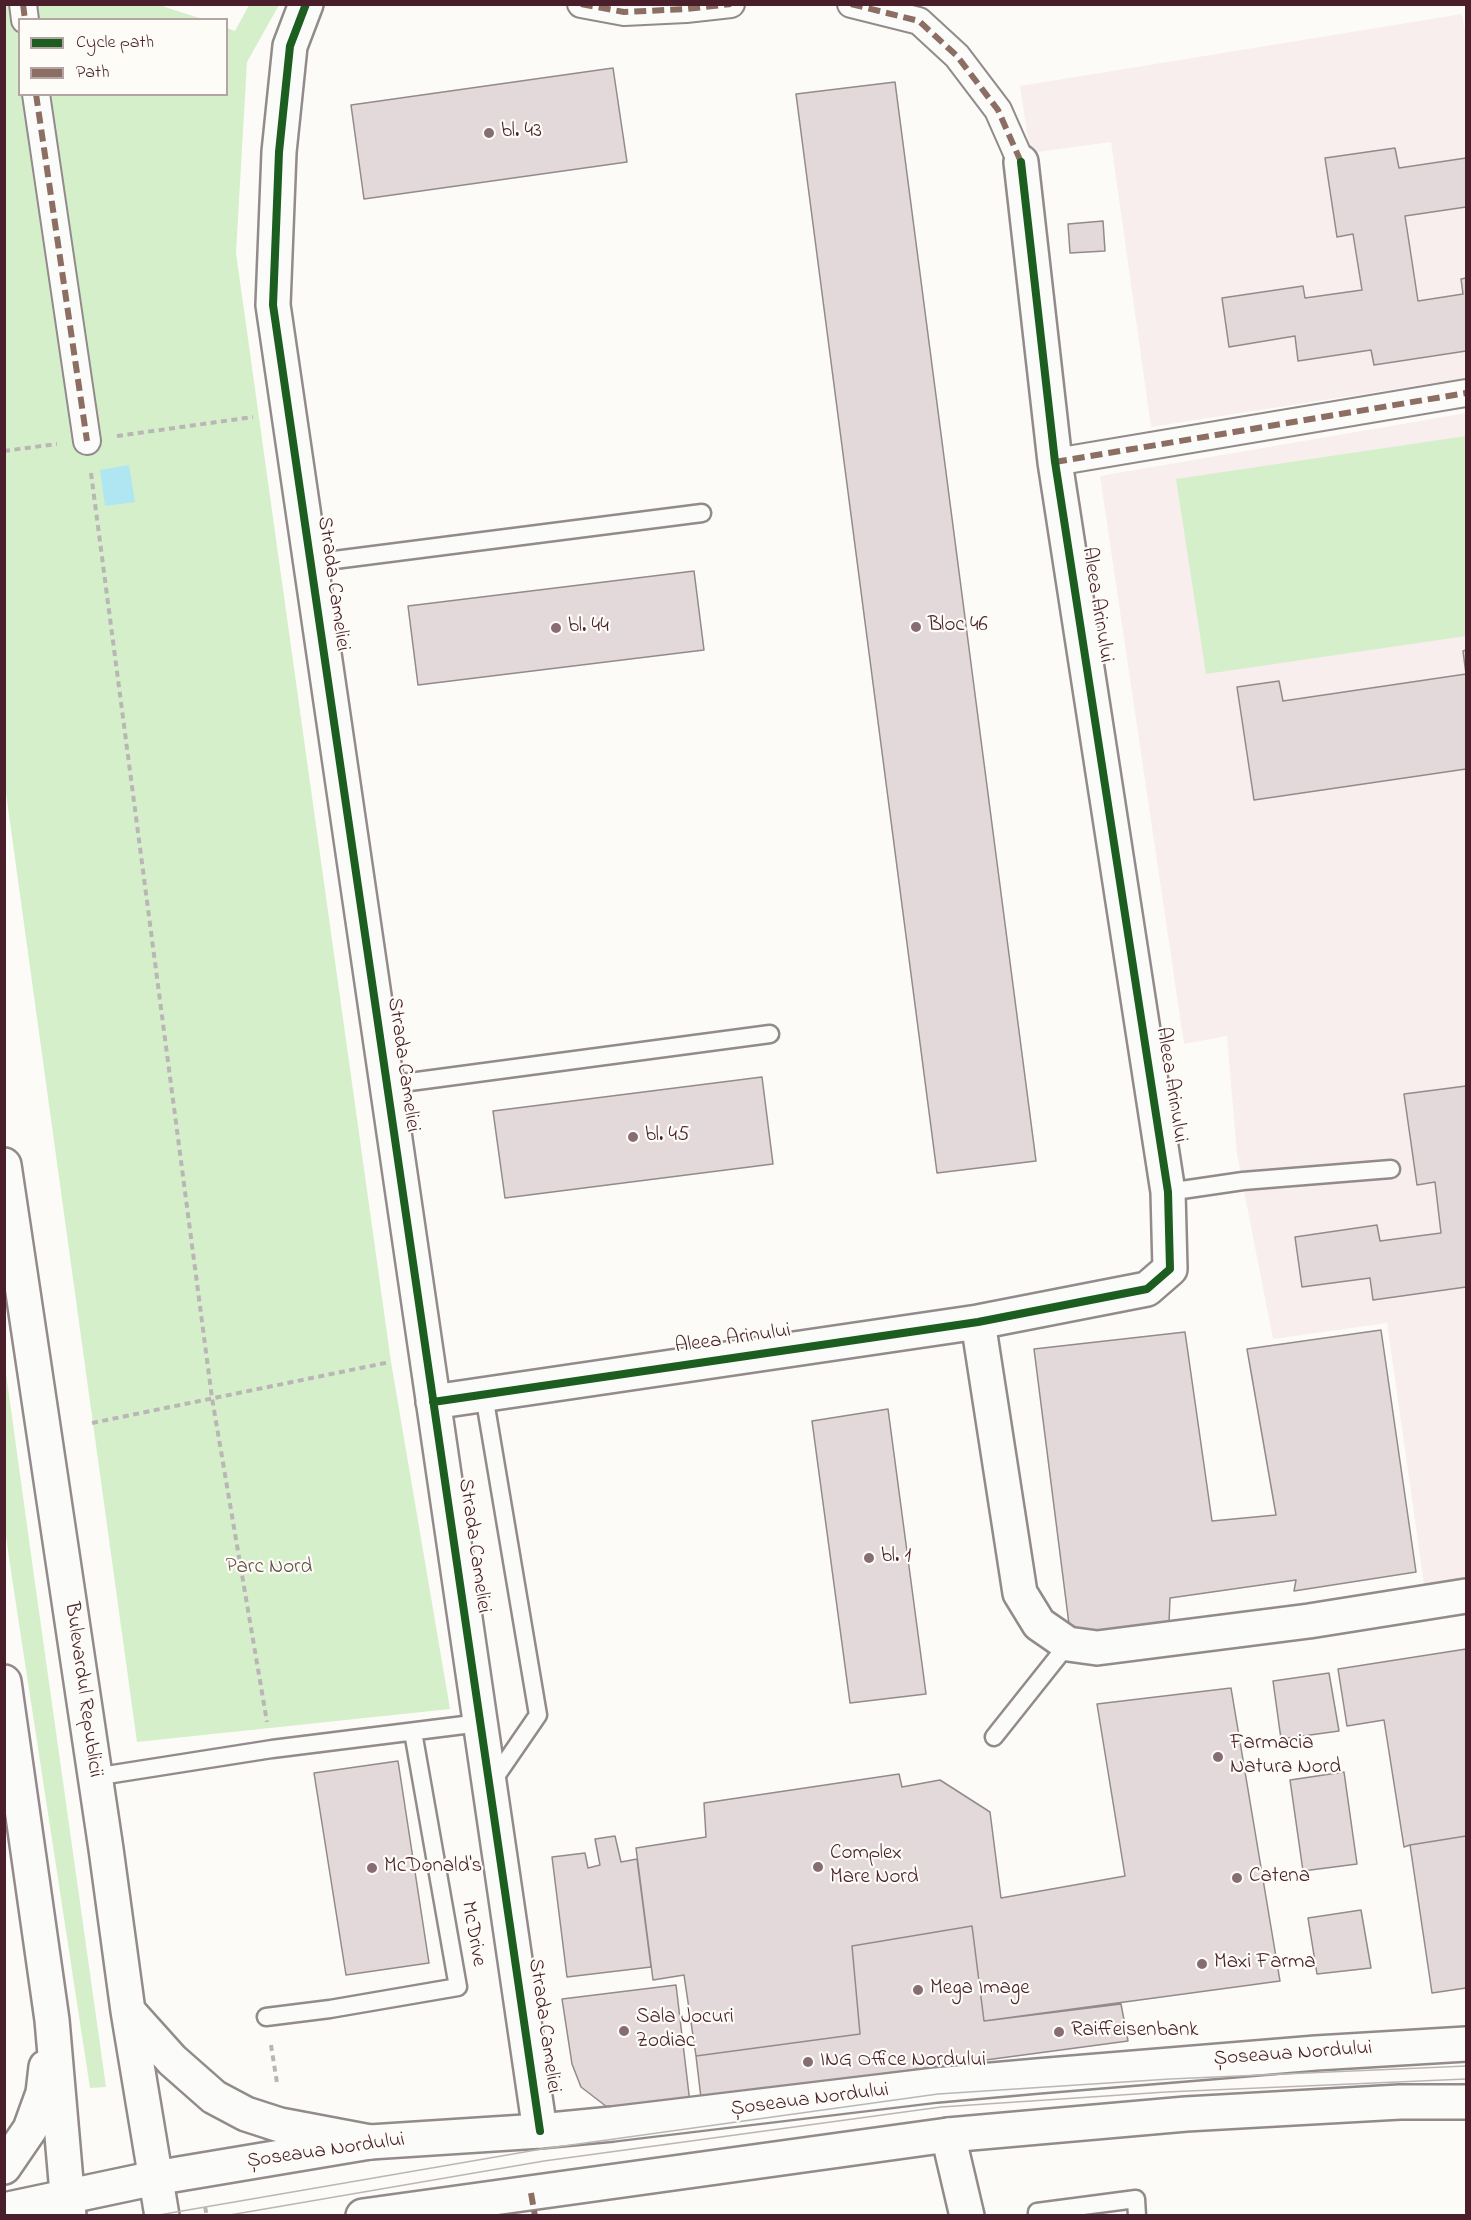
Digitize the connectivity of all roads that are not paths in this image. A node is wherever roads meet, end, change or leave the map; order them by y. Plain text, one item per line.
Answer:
1 (306, 4) edge
2 (581, 4) edge
3 (731, 4) edge
4 (850, 4) edge
5 (36, 96) edge
6 (1021, 162) joint
7 (1467, 393) edge
8 (87, 441) road end
9 (1055, 462) junction
10 (702, 513) dead end
11 (311, 562) junction
12 (770, 1034) dead end
13 (387, 1085) junction
14 (4, 1164) edge
15 (1392, 1169) dead end
16 (1168, 1192) junction
17 (978, 1322) junction
18 (484, 1395) junction
19 (433, 1402) junction
20 (1467, 1596) edge
21 (1068, 1644) junction
22 (4, 1682) edge
23 (480, 1723) junction
24 (413, 1732) junction
25 (994, 1737) dead end
26 (94, 1776) junction
27 (489, 1786) junction
28 (128, 2011) junction
29 (266, 2017) road end
30 (52, 2020) junction
31 (1467, 2044) edge
32 (1467, 2102) edge
33 (540, 2131) junction
34 (948, 2135) junction
35 (370, 2142) junction
36 (4, 2167) edge
37 (155, 2178) junction
38 (68, 2206) edge
39 (4, 2210) edge
40 (162, 2216) edge
41 (363, 2216) edge
42 (967, 2216) edge
43 (1037, 2216) edge
44 (1137, 2216) edge

1 - 11 street, Strada Cameliei
2 - 3 street
4 - 6 street
5 - 8 street
6 - 9 street, Aleea Arinului
7 - 9 street
9 - 16 street, Aleea Arinului
10 - 11 lane
11 - 13 street, Strada Cameliei
12 - 13 lane
13 - 19 street, Strada Cameliei
14 - 26 street, Bulevardul Republicii
15 - 16 lane
16 - 17 street, Aleea Arinului
17 - 18 street, Aleea Arinului
17 - 21 street
18 - 19 street, Aleea Arinului
18 - 27 lane
19 - 23 street, Strada Cameliei
20 - 21 street
21 - 25 lane
22 - 30 street
23 - 24 lane
23 - 27 street, Strada Cameliei
24 - 26 lane
24 - 29 lane, McDrive
26 - 28 street, Bulevardul Republicii
27 - 33 street, Strada Cameliei
28 - 35 street
28 - 37 street, Bulevardul Republicii
30 - 36 street
30 - 38 street
31 - 33 street, Șoseaua Nordului
32 - 34 street
33 - 35 street, Șoseaua Nordului
34 - 41 street
34 - 42 street
35 - 37 street, Șoseaua Nordului
37 - 38 street, Șoseaua Nordului
37 - 40 street, Bulevardul Republicii
38 - 39 street, Șoseaua Nordului
43 - 44 lane

